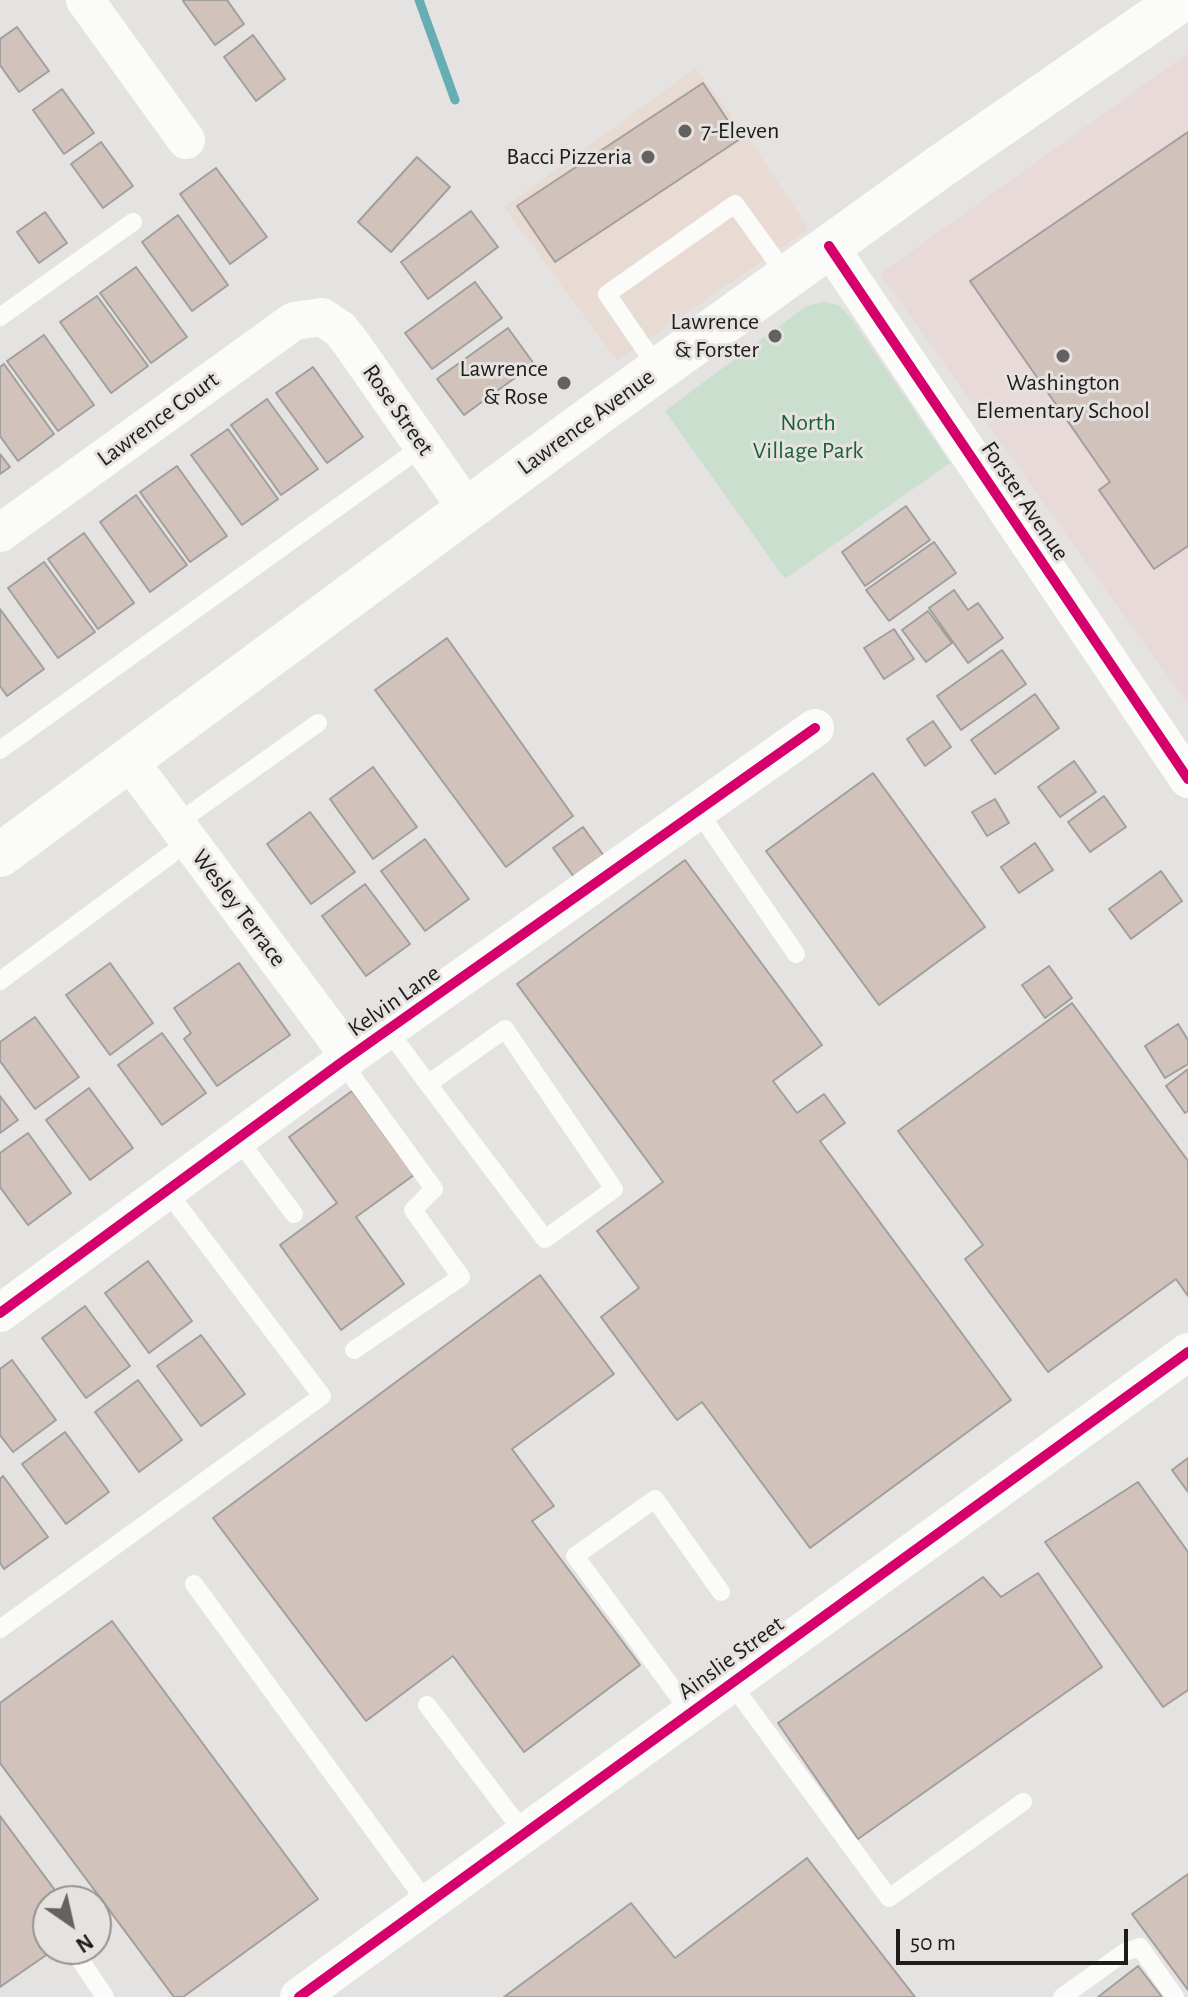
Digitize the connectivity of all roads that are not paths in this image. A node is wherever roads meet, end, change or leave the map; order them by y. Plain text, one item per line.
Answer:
1 (85, 0) edge
2 (1181, 0) edge
3 (186, 140) dead end
4 (133, 222) dead end
5 (829, 246) junction
6 (787, 277) junction
7 (0, 317) edge
8 (322, 317) joint
9 (659, 370) junction
10 (423, 446) junction
11 (467, 509) junction
12 (0, 533) edge
13 (318, 723) dead end
14 (815, 728) dead end
15 (0, 750) edge
16 (128, 759) junction
17 (1188, 779) edge
18 (698, 811) junction
19 (183, 833) junction
20 (0, 855) edge
21 (796, 954) dead end
22 (0, 981) edge
23 (388, 1030) junction
24 (346, 1060) junction
25 (428, 1084) junction
26 (238, 1139) junction
27 (167, 1191) junction
28 (294, 1214) dead end
29 (0, 1313) edge
30 (354, 1350) dead end
31 (1188, 1352) edge
32 (194, 1584) dead end
33 (721, 1592) dead end
34 (0, 1629) edge
35 (731, 1683) junction
36 (427, 1705) dead end
37 (690, 1712) junction
38 (1023, 1802) dead end
39 (524, 1833) junction
40 (427, 1903) junction
41 (84, 1965) edge
42 (105, 1997) edge
43 (299, 1997) edge
44 (1062, 1997) edge
45 (1175, 1997) edge

1 - 3 street
2 - 5 main road, Lawrence Avenue
4 - 7 lane
5 - 6 main road, Lawrence Avenue
5 - 17 street, Forster Avenue
6 - 9 main road, Lawrence Avenue
6 - 9 lane
8 - 10 street, Rose Street
8 - 12 street, Lawrence Court
9 - 11 main road, Lawrence Avenue
10 - 11 street, Rose Street
10 - 15 lane
11 - 16 main road, Lawrence Avenue
13 - 19 lane
14 - 18 street, Kelvin Lane
16 - 19 street, Wesley Terrace
16 - 20 main road, Lawrence Avenue
18 - 21 lane
18 - 23 street, Kelvin Lane
19 - 22 lane
19 - 24 street, Wesley Terrace
23 - 24 street, Kelvin Lane
23 - 25 lane
24 - 26 street, Kelvin Lane
24 - 30 lane
25 - 25 lane
26 - 27 street, Kelvin Lane
26 - 28 lane
27 - 29 street, Kelvin Lane
27 - 34 lane
31 - 35 street, Ainslie Street
32 - 40 lane
33 - 37 lane
35 - 37 street, Ainslie Street
35 - 38 lane
36 - 39 lane
37 - 39 street, Ainslie Street
39 - 40 street, Ainslie Street
40 - 43 street, Ainslie Street
41 - 42 lane
44 - 45 lane

